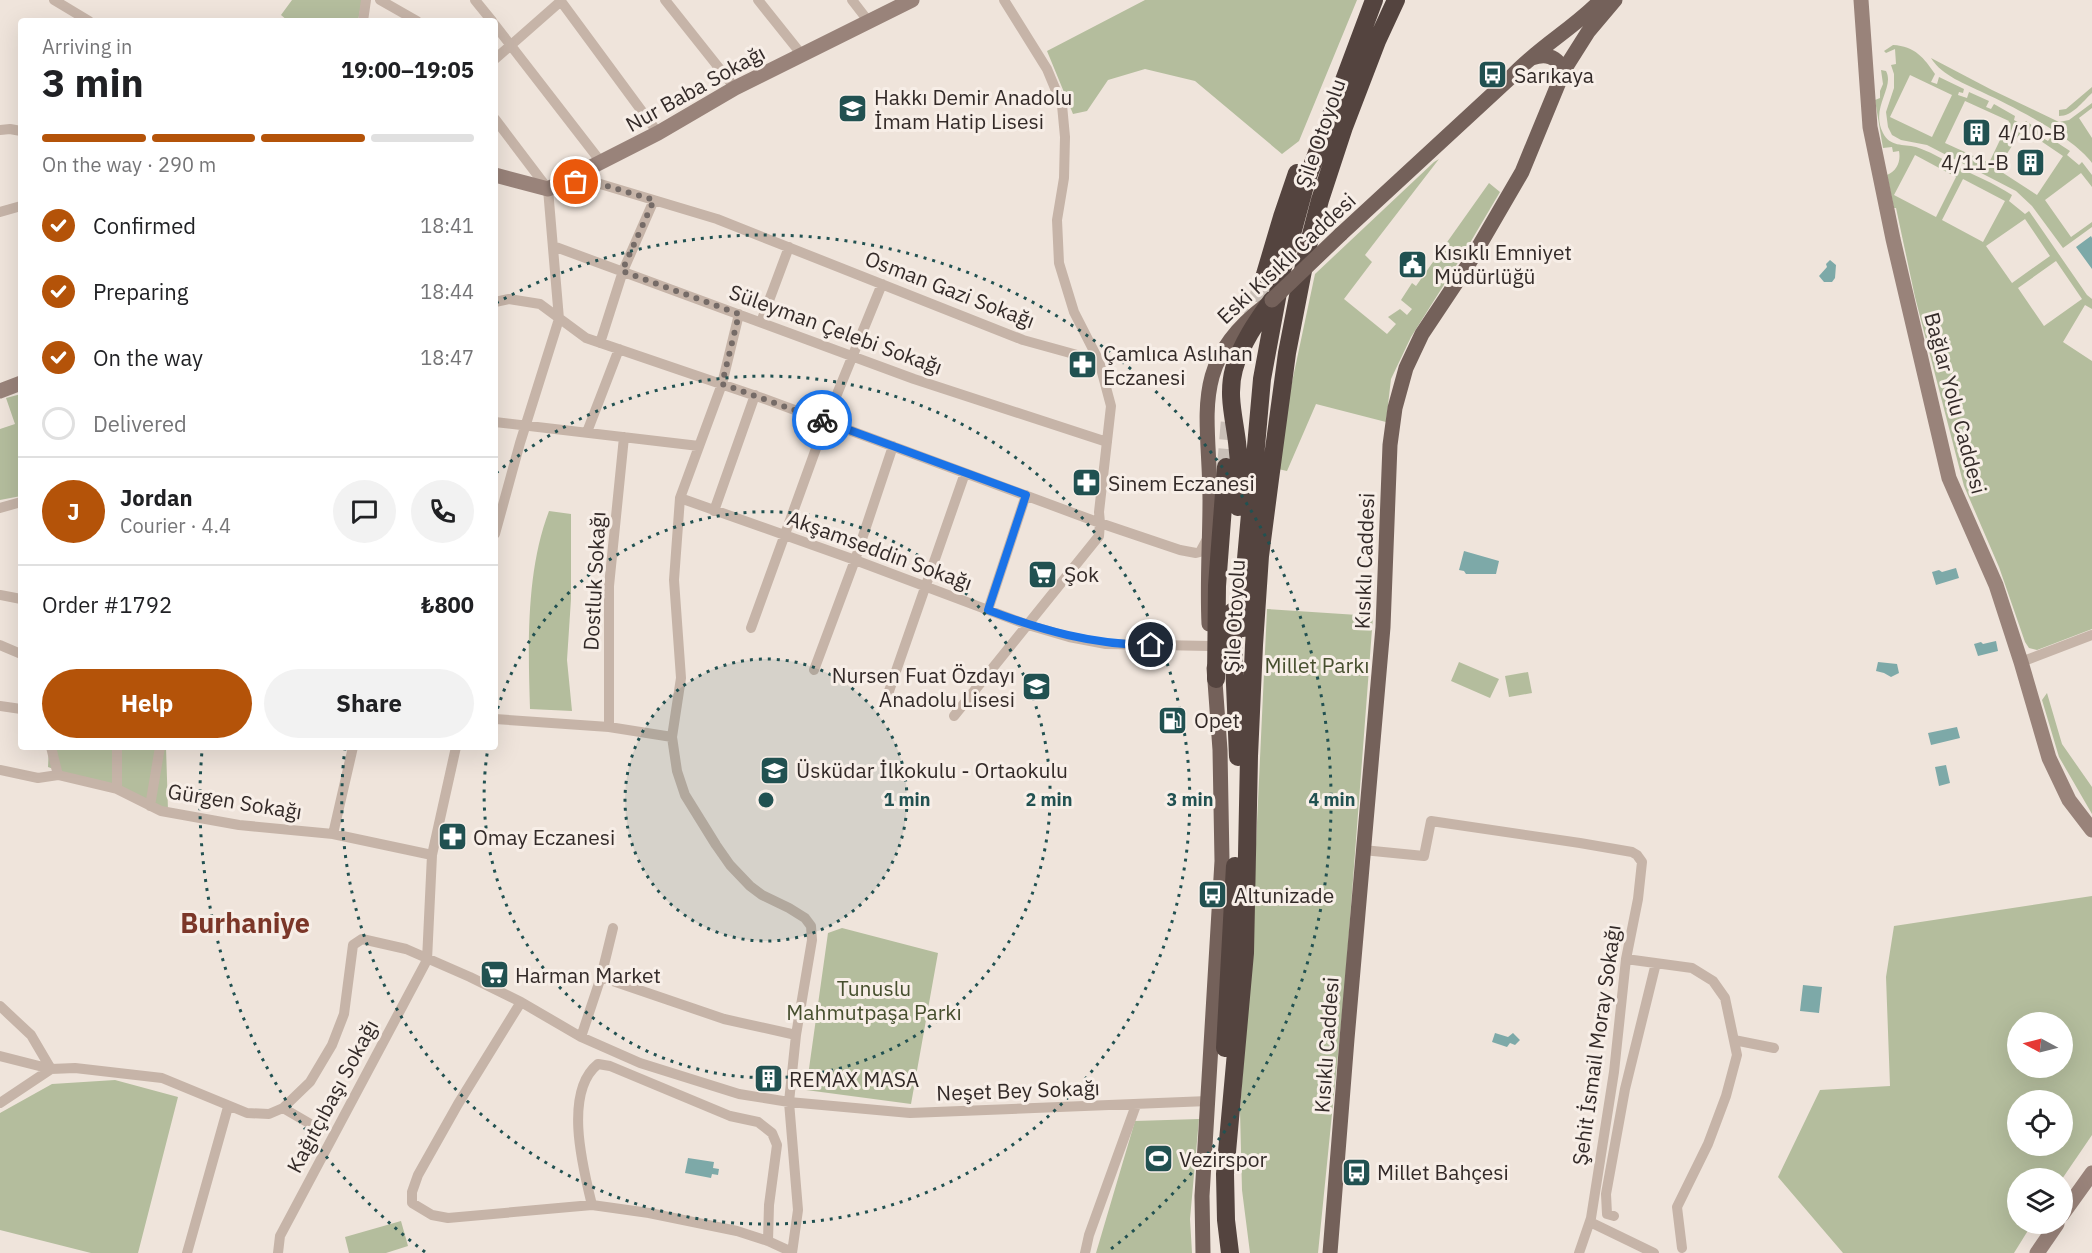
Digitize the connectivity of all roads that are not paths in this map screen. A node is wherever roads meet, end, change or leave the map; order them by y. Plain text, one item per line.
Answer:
1 (54, 0) edge
2 (366, 0) edge
3 (380, 0) edge
4 (475, 0) edge
5 (665, 0) edge
6 (758, 0) edge
7 (852, 0) edge
8 (912, 0) edge
9 (1004, 0) edge
10 (1372, 0) edge
11 (1396, 0) edge
12 (1601, 0) edge
13 (1615, 0) edge
14 (1861, 0) edge
15 (561, 1) edge
16 (84, 18) edge
17 (363, 18) edge
18 (412, 18) edge
19 (490, 18) edge
20 (869, 22) junction
21 (498, 29) edge
22 (511, 45) junction
23 (802, 55) junction
24 (498, 56) edge
25 (1527, 60) junction
26 (1564, 70) junction
27 (735, 87) junction
28 (498, 123) edge
29 (0, 130) edge
30 (18, 130) edge
31 (658, 133) junction
32 (601, 162) junction
33 (498, 176) edge
34 (548, 189) junction
35 (654, 200) junction
36 (18, 207) edge
37 (0, 212) edge
38 (553, 246) junction
39 (789, 247) junction
40 (622, 271) junction
41 (1263, 281) tunnel mouth
42 (882, 284) junction
43 (1272, 300) junction
44 (498, 301) edge
45 (739, 314) junction
46 (559, 319) junction
47 (761, 322) junction
48 (600, 342) junction
49 (619, 349) junction
50 (852, 356) junction
51 (1099, 361) junction
52 (18, 384) edge
53 (722, 384) junction
54 (0, 392) edge
55 (755, 396) junction
56 (826, 421) junction
57 (498, 422) edge
58 (526, 425) junction
59 (587, 432) junction
60 (624, 437) junction
61 (1107, 442) junction
62 (699, 446) junction
63 (893, 446) junction
64 (1226, 467) tunnel mouth
65 (965, 472) junction
66 (1026, 495) junction
67 (680, 498) junction
68 (18, 503) edge
69 (0, 508) edge
70 (714, 510) junction
71 (498, 523) edge
72 (1100, 523) junction
73 (1210, 533) junction
74 (786, 536) junction
75 (855, 560) junction
76 (925, 587) junction
77 (0, 595) edge
78 (18, 598) edge
79 (988, 610) junction
80 (1028, 625) junction
81 (751, 628) dead end
82 (2092, 636) edge
83 (0, 645) edge
84 (1210, 645) junction
85 (18, 653) edge
86 (2021, 662) junction
87 (814, 670) dead end
88 (1216, 679) junction
89 (888, 694) dead end
90 (0, 705) edge
91 (18, 708) edge
92 (954, 716) dead end
93 (498, 719) edge
94 (609, 727) junction
95 (672, 737) junction
96 (52, 750) edge
97 (117, 750) edge
98 (159, 750) edge
99 (455, 750) edge
100 (352, 751) edge
101 (1238, 757) junction
102 (0, 770) edge
103 (58, 775) junction
104 (117, 789) junction
105 (150, 806) junction
106 (2092, 830) edge
107 (333, 834) junction
108 (1364, 850) junction
109 (432, 855) junction
110 (613, 928) dead end
111 (1626, 959) junction
112 (427, 960) junction
113 (1656, 963) junction
114 (601, 977) junction
115 (521, 1002) junction
116 (0, 1006) edge
117 (796, 1035) junction
118 (581, 1037) junction
119 (1734, 1040) junction
120 (1774, 1048) dead end
121 (0, 1056) edge
122 (51, 1069) junction
123 (1208, 1101) junction
124 (789, 1102) junction
125 (0, 1103) edge
126 (1136, 1105) junction
127 (228, 1107) junction
128 (283, 1108) junction
129 (319, 1129) dead end
130 (1230, 1129) junction
131 (2092, 1173) edge
132 (2073, 1200) edge
133 (592, 1205) junction
134 (1614, 1216) dead end
135 (1590, 1222) junction
136 (2050, 1234) edge
137 (768, 1241) junction
138 (1682, 1248) dead end
139 (187, 1253) edge
140 (278, 1253) edge
141 (792, 1253) edge
142 (1085, 1253) edge
143 (1203, 1253) edge
144 (1218, 1253) edge
145 (1230, 1253) edge
146 (1241, 1253) edge
147 (1330, 1253) edge
148 (1579, 1253) edge
149 (1654, 1253) edge
150 (2037, 1253) edge

1 - 16 street
2 - 17 street
3 - 18 street
4 - 19 street
5 - 27 street
6 - 23 street
7 - 20 street
8 - 20 street, Nur Baba Sokağı
9 - 51 street
10 - 41 highway
10 - 101 highway, Şile Otoyolu
11 - 130 highway, Şile Otoyolu
12 - 25 main road, Eski Kısıklı Caddesi
13 - 26 main road, Kısıklı Caddesi
14 - 86 street, Bağlar Yolu Caddesi
15 - 22 street
15 - 31 street
20 - 23 street, Nur Baba Sokağı
21 - 22 street
22 - 24 street
22 - 32 street
23 - 27 street, Nur Baba Sokağı
25 - 26 main road
25 - 43 main road, Eski Kısıklı Caddesi, bridge
26 - 108 main road, Kısıklı Caddesi
27 - 31 street, Nur Baba Sokağı
28 - 34 street
29 - 30 street
31 - 32 street, Nur Baba Sokağı
32 - 34 street, Nur Baba Sokağı
33 - 34 street
34 - 35 street, Osman Gazi Sokağı
34 - 38 street
35 - 39 street, Osman Gazi Sokağı
35 - 40 street
36 - 37 street
38 - 40 street, Süleyman Çelebi Sokağı
38 - 46 street
39 - 42 street, Osman Gazi Sokağı
39 - 47 street
40 - 45 street, Süleyman Çelebi Sokağı
40 - 48 street
42 - 50 street
42 - 51 street, Osman Gazi Sokağı
43 - 73 main road, Eski Kısıklı Caddesi
43 - 101 highway
44 - 46 street
45 - 47 street, Süleyman Çelebi Sokağı
45 - 53 street
46 - 48 street
46 - 58 street
47 - 50 street, Süleyman Çelebi Sokağı
48 - 49 street
49 - 53 street
49 - 59 street
50 - 56 street
50 - 61 street, Süleyman Çelebi Sokağı
51 - 61 street
52 - 54 street
53 - 55 street
53 - 62 street
55 - 56 street
55 - 70 street
56 - 63 street
56 - 74 street
57 - 58 street
58 - 59 street
58 - 71 street
59 - 60 street
60 - 62 street
60 - 94 street, Dostluk Sokağı
61 - 72 street
62 - 67 street
63 - 65 street
63 - 75 street
64 - 88 highway
65 - 66 street
65 - 76 street
66 - 72 street
66 - 79 street
67 - 70 street, Akşamseddin Sokağı
67 - 95 street
68 - 69 street
70 - 74 street, Akşamseddin Sokağı
72 - 73 street
72 - 80 street
73 - 84 main road, Eski Kısıklı Caddesi
74 - 75 street, Akşamseddin Sokağı
74 - 81 street
75 - 76 street, Akşamseddin Sokağı
75 - 87 street
76 - 79 street, Akşamseddin Sokağı
76 - 89 street
77 - 78 street
79 - 80 street, Akşamseddin Sokağı
80 - 84 street, Akşamseddin Sokağı
80 - 92 street
82 - 86 street
83 - 85 street
84 - 88 main road, Eski Kısıklı Caddesi
86 - 106 street, Bağlar Yolu Caddesi
88 - 123 main road, Eski Kısıklı Caddesi
90 - 91 street
93 - 94 street
94 - 95 street
95 - 117 street
96 - 103 street
97 - 104 street
98 - 105 street
99 - 109 street
100 - 107 street
101 - 144 highway, Şile Otoyolu
102 - 103 street, Gürgen Sokağı
103 - 104 street, Gürgen Sokağı
104 - 105 street, Gürgen Sokağı
105 - 107 street, Gürgen Sokağı
107 - 109 street, Gürgen Sokağı
108 - 111 street, Şehit İsmail Moray Sokağı
108 - 147 main road, Kısıklı Caddesi
109 - 112 street
110 - 114 street
111 - 113 street
111 - 135 street, Şehit İsmail Moray Sokağı
112 - 115 street, Neşet Bey Sokağı
112 - 128 street, Neşet Bey Sokağı
112 - 140 street, Kağıtçıbaşı Sokağı
113 - 119 street
113 - 134 street
114 - 117 street
114 - 118 street
115 - 118 street, Neşet Bey Sokağı
115 - 133 street
116 - 122 street
117 - 124 street
118 - 124 street, Neşet Bey Sokağı
119 - 120 street
119 - 138 street
121 - 122 street
122 - 125 street
122 - 127 street
123 - 126 street, Neşet Bey Sokağı
123 - 143 main road, Eski Kısıklı Caddesi
124 - 126 street, Neşet Bey Sokağı
124 - 141 street
126 - 142 street
127 - 128 street
127 - 139 street
128 - 129 street
130 - 145 highway, Şile Otoyolu
130 - 146 highway
131 - 132 street
133 - 137 street
133 - 137 street
135 - 148 street, Şehit İsmail Moray Sokağı
135 - 149 street
136 - 150 street
137 - 141 street

